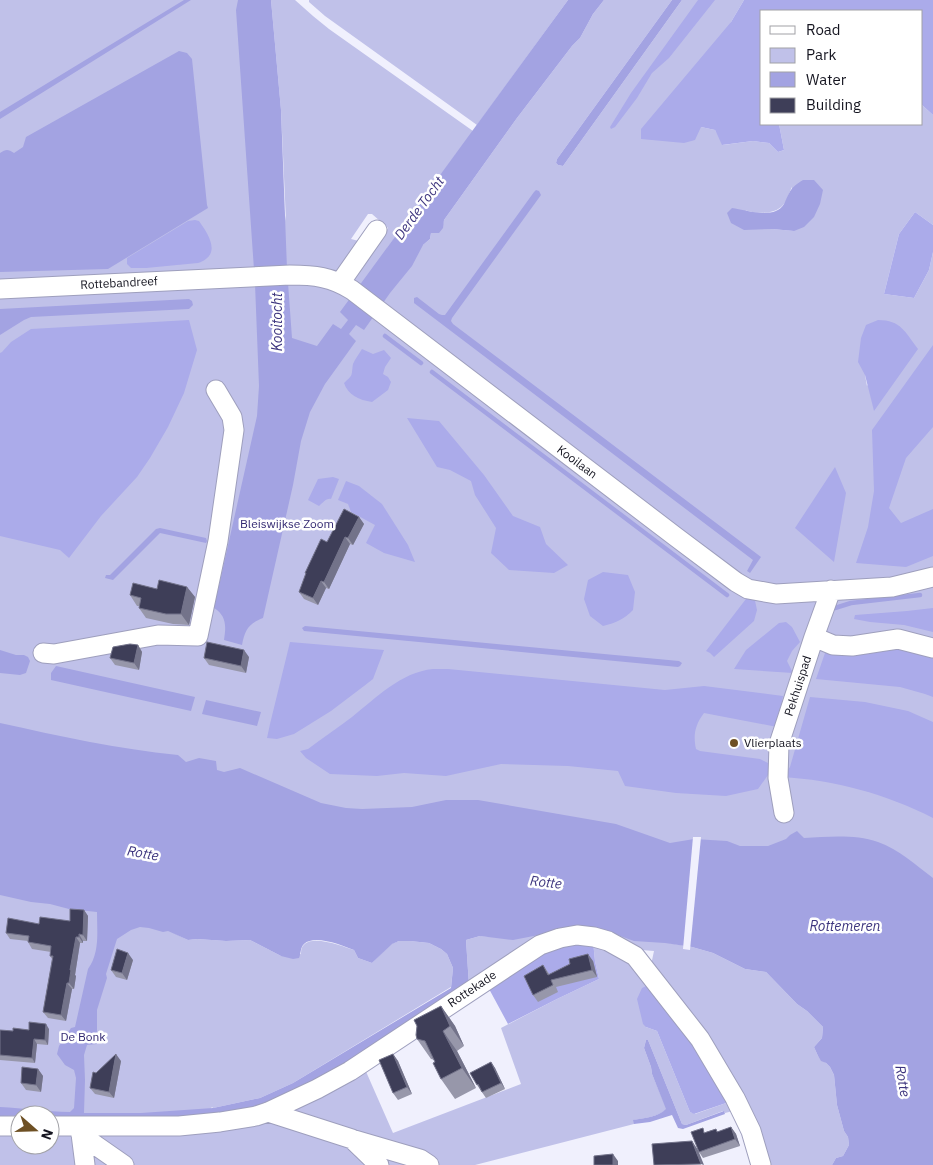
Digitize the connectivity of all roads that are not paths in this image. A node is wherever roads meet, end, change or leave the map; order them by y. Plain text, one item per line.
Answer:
1 (377, 230) dead end
2 (242, 278) joint
3 (346, 287) junction
4 (0, 289) edge
5 (216, 390) dead end
6 (933, 577) edge
7 (831, 590) junction
8 (814, 637) junction
9 (933, 648) edge
10 (44, 653) dead end
11 (784, 813) dead end
12 (268, 1112) junction
13 (60, 1127) edge
14 (81, 1130) junction
15 (358, 1151) edge
16 (84, 1165) edge
17 (124, 1165) edge
18 (379, 1165) edge
19 (429, 1165) edge
20 (760, 1165) edge

1 - 3 street
2 - 3 street, Kooilaan
2 - 4 street, Rottebandreef
3 - 7 street, Kooilaan
5 - 10 street
6 - 7 street, Kooilaan
7 - 8 street, Pekhuispad
8 - 9 street
8 - 11 street, Pekhuispad
12 - 14 street, Rottekade
12 - 15 street
12 - 20 street, Rottekade
13 - 14 street, Rottekade
14 - 16 street
14 - 17 street
15 - 18 street
15 - 19 street

